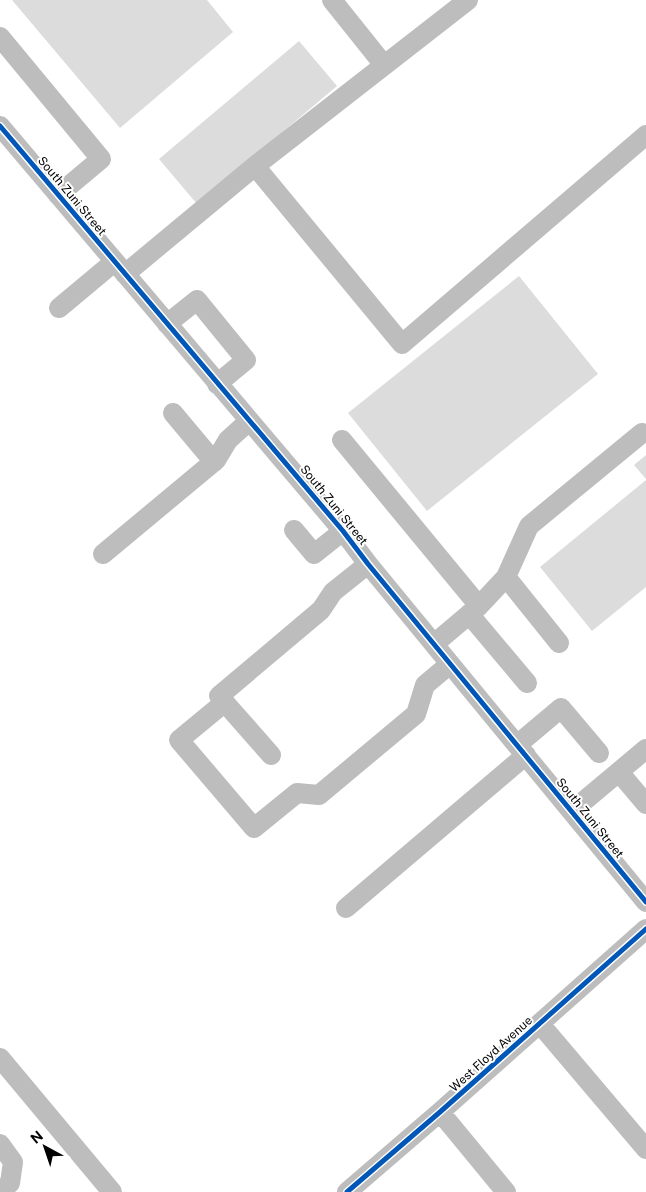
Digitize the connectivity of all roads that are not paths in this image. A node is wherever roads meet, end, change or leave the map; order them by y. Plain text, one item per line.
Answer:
1 (332, 0) edge
2 (468, 0) edge
3 (0, 37) edge
4 (384, 65) junction
5 (0, 126) edge
6 (646, 135) edge
7 (255, 166) junction
8 (58, 195) junction
9 (120, 268) junction
10 (59, 308) dead end
11 (167, 324) junction
12 (217, 384) junction
13 (173, 414) dead end
14 (249, 421) junction
15 (642, 433) dead end
16 (342, 440) dead end
17 (214, 462) junction
18 (294, 530) dead end
19 (343, 531) junction
20 (103, 554) dead end
21 (368, 564) junction
22 (506, 577) junction
23 (474, 610) junction
24 (559, 643) dead end
25 (434, 644) junction
26 (450, 664) junction
27 (527, 683) dead end
28 (226, 702) junction
29 (646, 749) edge
30 (522, 750) junction
31 (599, 753) dead end
32 (271, 755) dead end
33 (619, 772) junction
34 (646, 804) edge
35 (572, 811) junction
36 (646, 902) edge
37 (346, 908) dead end
38 (646, 929) edge
39 (540, 1024) junction
40 (0, 1058) edge
41 (440, 1112) junction
42 (0, 1144) edge
43 (646, 1149) edge
44 (0, 1192) edge
45 (112, 1192) edge
46 (346, 1192) edge
47 (506, 1192) edge

1 - 4 street
2 - 4 street
3 - 8 street
4 - 7 street
5 - 8 street, South Zuni Street
6 - 7 street
7 - 9 street
8 - 9 street, South Zuni Street
9 - 10 street
9 - 11 street, South Zuni Street
11 - 12 street, South Zuni Street
11 - 12 street
12 - 14 street, South Zuni Street
13 - 17 street
14 - 17 street
14 - 19 street, South Zuni Street
15 - 22 street
16 - 23 street
17 - 20 street
18 - 19 street
19 - 21 street, South Zuni Street
21 - 25 street, South Zuni Street
21 - 28 street
22 - 23 street
22 - 24 street
23 - 25 street
23 - 27 street
25 - 26 street, South Zuni Street
26 - 28 street
26 - 30 street, South Zuni Street
28 - 32 street
29 - 33 street
30 - 31 street
30 - 35 street, South Zuni Street
30 - 37 street
33 - 34 street
33 - 35 street
35 - 36 street, South Zuni Street
38 - 39 street, West Floyd Avenue
39 - 41 street, West Floyd Avenue
39 - 43 street
40 - 45 street
41 - 46 street, West Floyd Avenue
41 - 47 street
42 - 44 street

